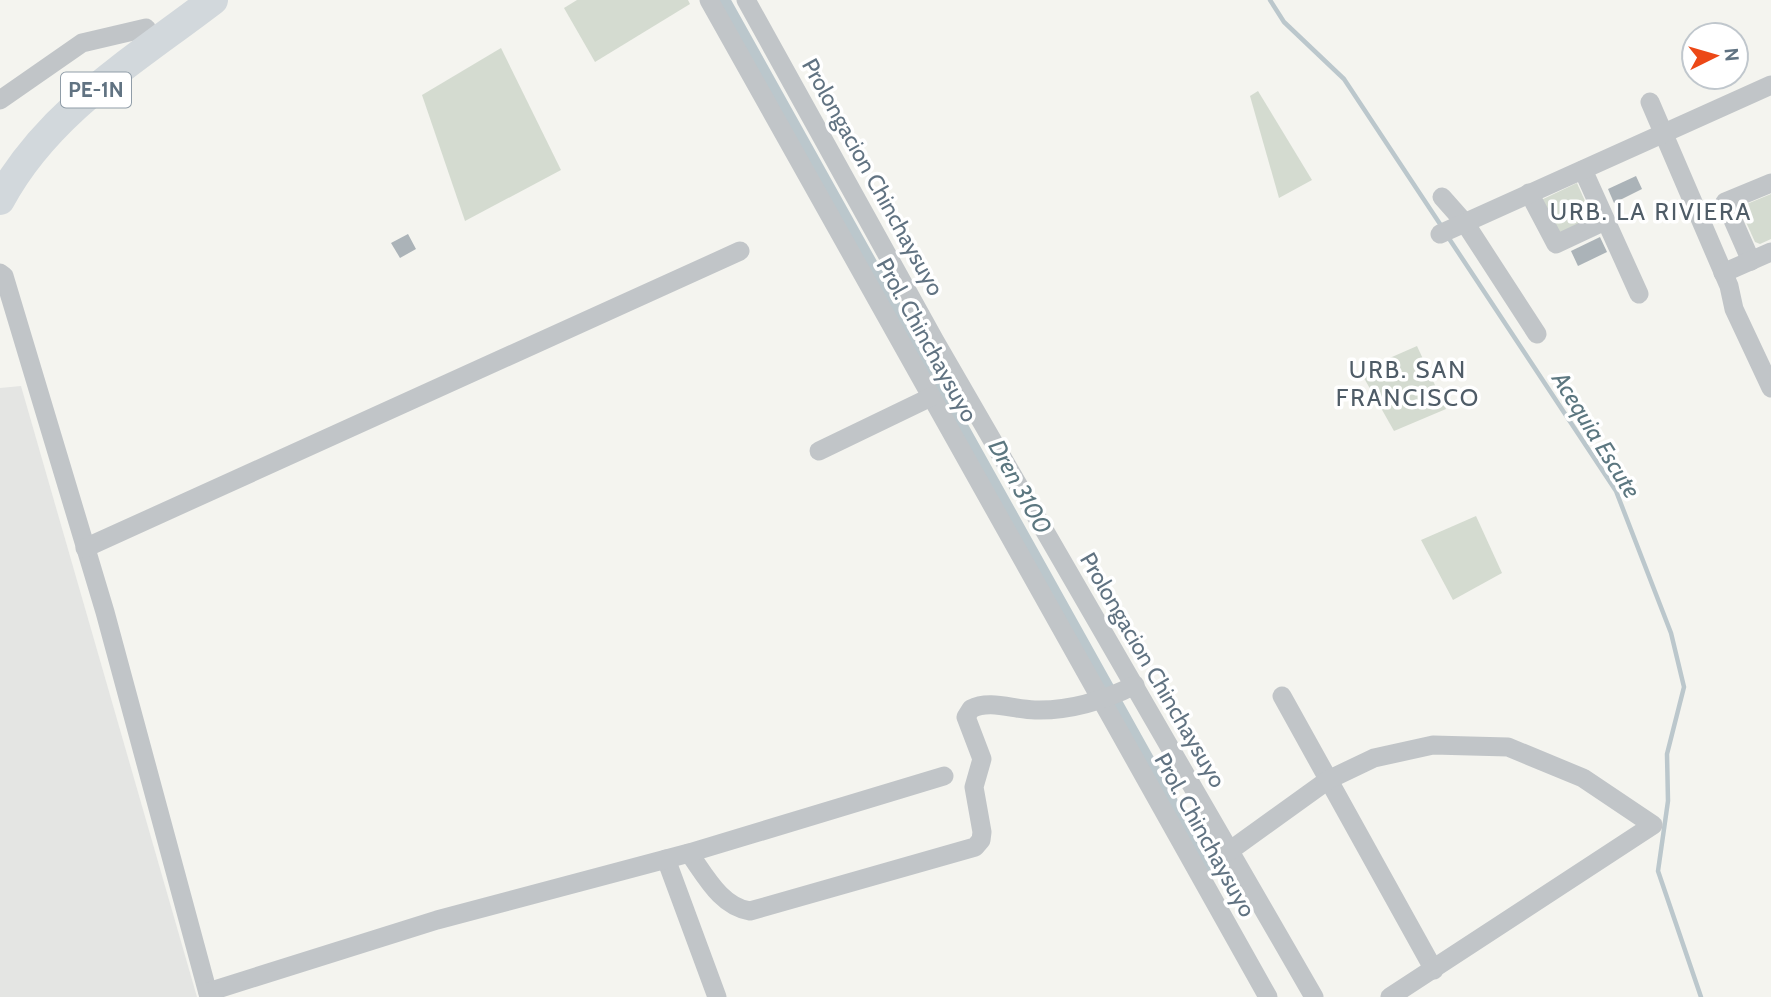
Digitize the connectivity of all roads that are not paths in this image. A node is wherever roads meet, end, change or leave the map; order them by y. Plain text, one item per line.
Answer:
1 (183, 0) edge
2 (213, 0) edge
3 (709, 0) edge
4 (746, 0) edge
5 (146, 28) junction
6 (1771, 85) edge
7 (0, 100) edge
8 (1650, 102) dead end
9 (1662, 132) junction
10 (0, 161) edge
11 (1583, 170) junction
12 (1771, 183) edge
13 (1529, 193) junction
14 (1442, 197) dead end
15 (0, 200) edge
16 (1605, 220) junction
17 (1452, 229) junction
18 (740, 251) dead end
19 (1771, 252) edge
20 (1751, 261) junction
21 (0, 273) edge
22 (1723, 273) junction
23 (1639, 294) dead end
24 (1537, 334) dead end
25 (1771, 388) edge
26 (931, 397) junction
27 (819, 451) dead end
28 (85, 548) junction
29 (1117, 694) junction
30 (1282, 696) dead end
31 (944, 776) dead end
32 (1328, 780) junction
33 (1228, 852) junction
34 (688, 853) junction
35 (666, 859) junction
36 (1434, 970) junction
37 (208, 995) edge
38 (717, 997) edge
39 (1268, 997) edge
40 (1314, 997) edge
41 (1390, 997) edge

1 - 5 highway, PE-1N
2 - 15 highway, PE-1N
3 - 26 street, Prol. Chinchaysuyo
4 - 29 street, Prolongacion Chinchaysuyo
5 - 7 street
5 - 10 highway, PE-1N
6 - 9 street
8 - 9 street
9 - 11 street
9 - 22 street
11 - 13 street
11 - 16 street
12 - 20 street
13 - 16 street
13 - 17 street
14 - 17 street
16 - 23 street
17 - 24 street
18 - 28 street
19 - 20 street
20 - 22 street
21 - 28 street
22 - 25 street
26 - 27 street
26 - 29 street, Prol. Chinchaysuyo
28 - 37 street
29 - 33 street, Prolongacion Chinchaysuyo
29 - 34 street
29 - 39 street, Prol. Chinchaysuyo
30 - 32 street
31 - 34 street
32 - 33 street
32 - 36 street
32 - 36 street
33 - 40 street, Prolongacion Chinchaysuyo
34 - 35 street
35 - 37 street
35 - 38 street
36 - 41 street

